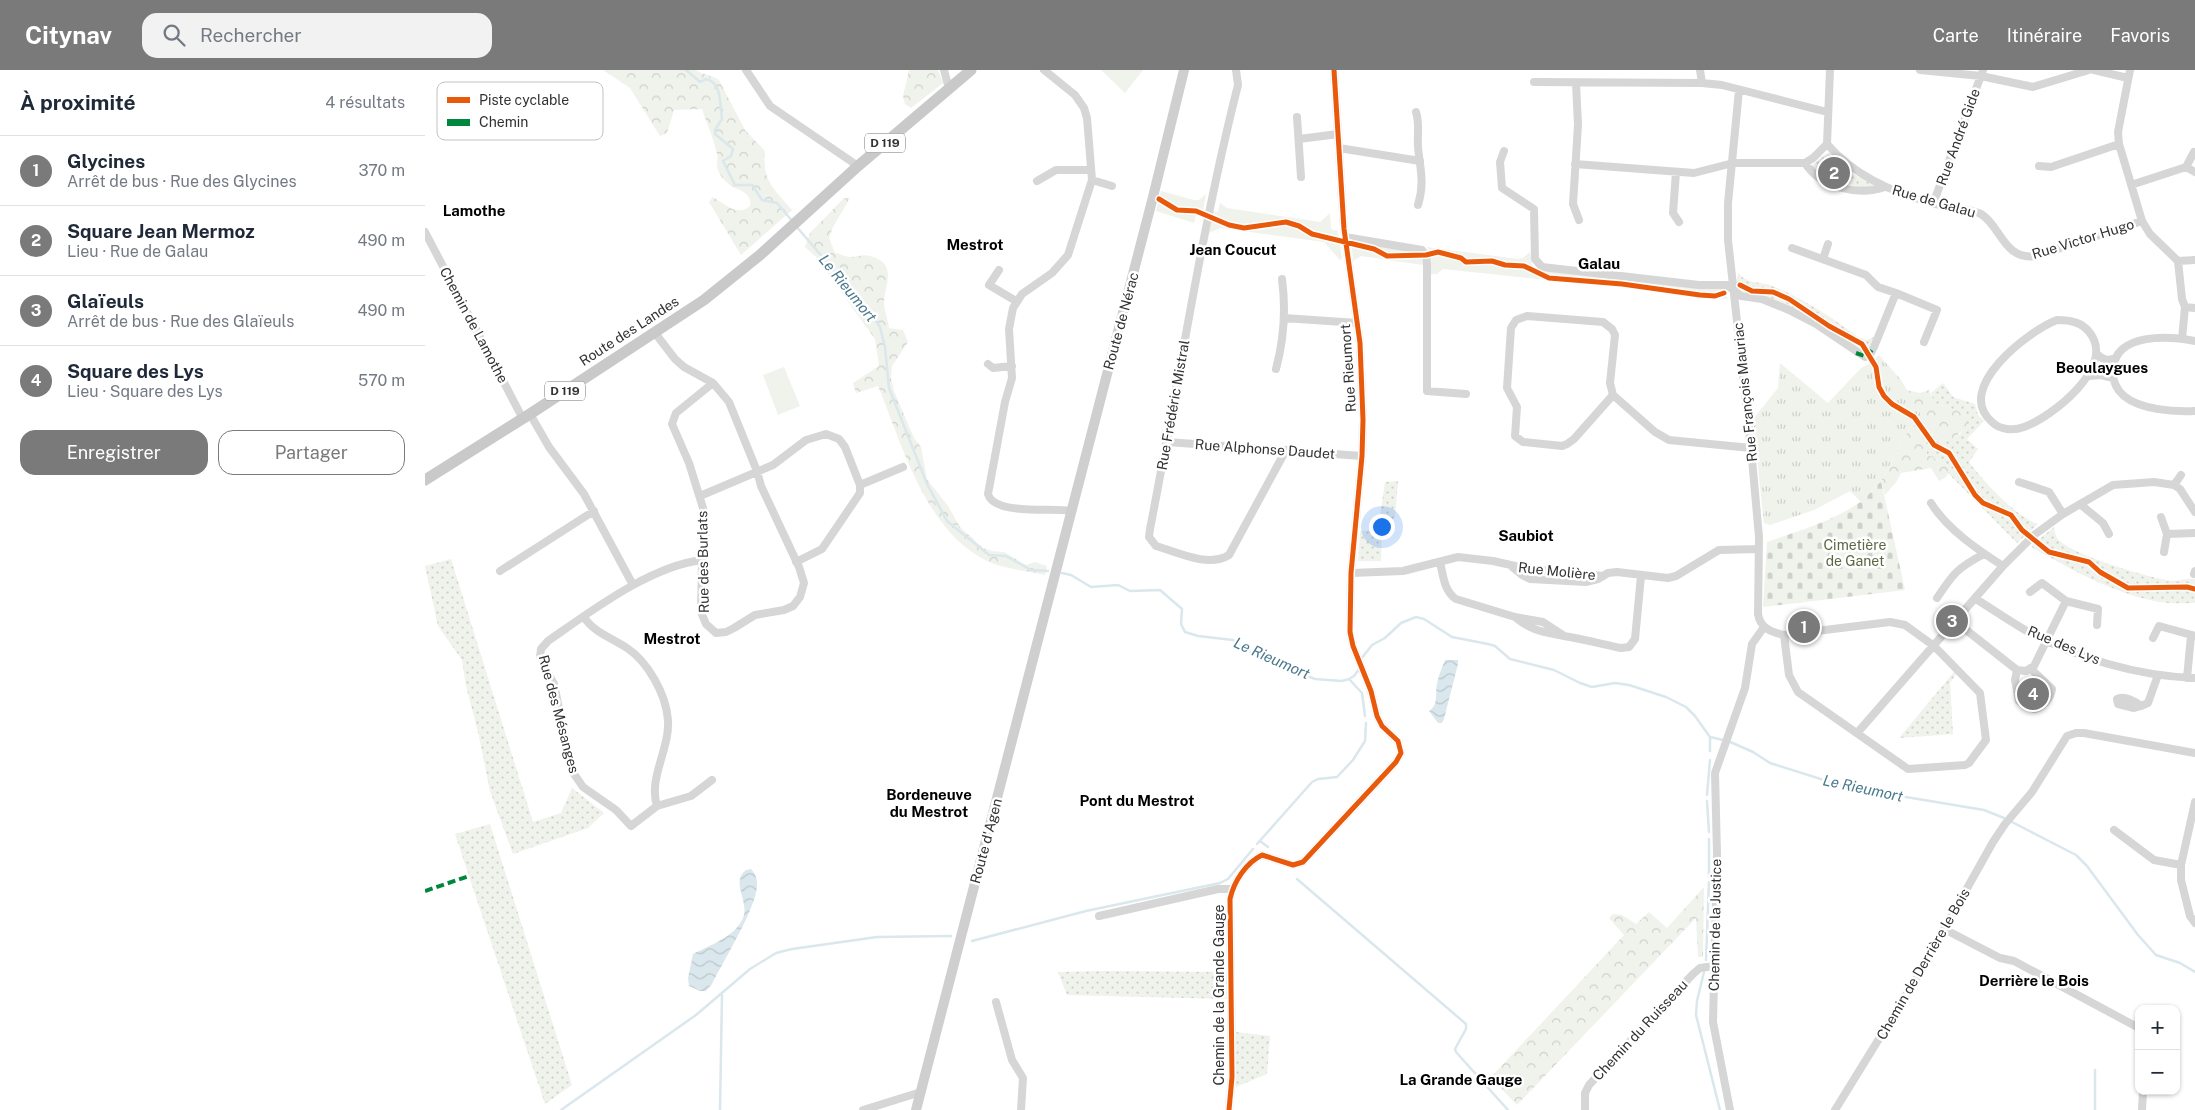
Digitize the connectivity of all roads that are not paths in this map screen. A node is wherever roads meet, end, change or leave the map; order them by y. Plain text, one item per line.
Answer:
1 (746, 70) edge
2 (944, 70) edge
3 (971, 70) edge
4 (1044, 70) edge
5 (1183, 70) edge
6 (1235, 70) edge
7 (1334, 70) edge
8 (1700, 70) edge
9 (1830, 70) edge
10 (1920, 70) edge
11 (2089, 70) edge
12 (2094, 70) edge
13 (1982, 73) edge
14 (2129, 74) edge
15 (1533, 82) dead end
16 (1576, 82) junction
17 (1702, 83) junction
18 (949, 89) junction
19 (1739, 90) junction
20 (1416, 112) dead end
21 (1827, 112) junction
22 (1297, 116) dead end
23 (1338, 134) junction
24 (1299, 139) junction
25 (1827, 144) junction
26 (2119, 144) junction
27 (1339, 148) junction
28 (1504, 151) dead end
29 (2194, 152) edge
30 (1420, 161) junction
31 (1733, 163) junction
32 (1805, 163) junction
33 (1575, 164) junction
34 (858, 166) junction
35 (2039, 166) dead end
36 (2186, 167) junction
37 (1091, 170) junction
38 (1676, 172) junction
39 (2195, 172) edge
40 (1301, 177) dead end
41 (1092, 180) junction
42 (1037, 181) dead end
43 (2131, 185) junction
44 (1112, 186) dead end
45 (1885, 187) junction
46 (1933, 204) junction
47 (1419, 205) dead end
48 (1983, 215) joint
49 (1579, 220) dead end
50 (1679, 222) dead end
51 (2142, 222) junction
52 (425, 232) edge
53 (1345, 237) junction
54 (1828, 244) dead end
55 (1792, 248) dead end
56 (1823, 259) junction
57 (2195, 260) edge
58 (2178, 261) junction
59 (999, 270) dead end
60 (1283, 279) dead end
61 (1733, 289) junction
62 (1896, 293) junction
63 (1016, 301) junction
64 (2185, 307) junction
65 (2195, 308) edge
66 (1284, 318) junction
67 (1357, 323) junction
68 (655, 333) junction
69 (2182, 339) junction
70 (2195, 341) edge
71 (1924, 342) dead end
72 (2097, 354) junction
73 (2116, 358) junction
74 (988, 364) dead end
75 (1012, 366) junction
76 (1276, 369) dead end
77 (2088, 376) junction
78 (2113, 378) junction
79 (713, 383) junction
80 (1466, 394) dead end
81 (1613, 395) junction
82 (2195, 411) edge
83 (526, 416) junction
84 (1167, 442) junction
85 (1751, 448) junction
86 (1286, 450) junction
87 (1362, 456) junction
88 (903, 467) dead end
89 (757, 471) junction
90 (2181, 475) dead end
91 (425, 480) edge
92 (2019, 482) dead end
93 (2174, 484) junction
94 (860, 485) junction
95 (700, 496) junction
96 (1931, 503) dead end
97 (2080, 504) junction
98 (594, 511) junction
99 (1071, 511) junction
100 (2195, 512) edge
101 (2063, 514) junction
102 (2161, 517) dead end
103 (2195, 532) edge
104 (2109, 534) dead end
105 (2167, 534) junction
106 (1759, 549) junction
107 (2164, 552) dead end
108 (1984, 554) junction
109 (702, 560) junction
110 (797, 562) junction
111 (1440, 562) junction
112 (2003, 566) junction
113 (500, 571) dead end
114 (1055, 571) joint
115 (1351, 573) junction
116 (1641, 576) junction
117 (633, 585) junction
118 (2030, 592) dead end
119 (1937, 598) dead end
120 (1976, 599) junction
121 (2066, 601) junction
122 (584, 617) junction
123 (1956, 622) junction
124 (1762, 624) junction
125 (2097, 625) dead end
126 (1784, 635) junction
127 (2193, 636) edge
128 (2153, 638) dead end
129 (2047, 639) junction
130 (1934, 646) junction
131 (1360, 664) joint
132 (2031, 669) junction
133 (2017, 670) junction
134 (2158, 675) junction
135 (2191, 678) edge
136 (2141, 706) dead end
137 (1857, 732) junction
138 (2195, 753) edge
139 (711, 780) dead end
140 (2195, 802) edge
141 (657, 806) junction
142 (2114, 830) dead end
143 (2191, 844) edge
144 (2181, 865) junction
145 (1233, 889) junction
146 (1099, 916) dead end
147 (2195, 923) edge
148 (1944, 929) junction
149 (1714, 966) junction
150 (996, 1002) dead end
151 (2135, 1026) edge
152 (921, 1092) junction
153 (2143, 1095) edge
154 (863, 1110) edge
155 (916, 1110) edge
156 (1021, 1110) edge
157 (1229, 1110) edge
158 (1585, 1110) edge
159 (1730, 1110) edge
160 (1835, 1110) edge
161 (2142, 1110) edge

1 - 34 street
2 - 18 street
3 - 18 main road, D 119
4 - 37 street
5 - 99 main road, Route de Nérac
6 - 84 street, Rue Frédéric Mistral
7 - 23 street, Rue Rieumort
8 - 17 street
9 - 21 street
10 - 13 street
11 - 13 street
12 - 14 street
13 - 46 street, Rue André Gide
14 - 26 street
15 - 16 street
16 - 17 street
16 - 33 street
17 - 19 street
18 - 34 main road, D 119
19 - 21 street
19 - 31 street, Rue François Mauriac
20 - 30 street
21 - 25 street
22 - 24 street
23 - 24 street
23 - 27 street, Rue Rieumort
24 - 40 street
25 - 32 street
25 - 45 street, Rue de Galau
26 - 35 street
26 - 43 street
27 - 30 street
27 - 53 street, Rue Rieumort
28 - 61 street
29 - 36 street
30 - 47 street
31 - 32 street
31 - 38 street
31 - 61 street, Rue François Mauriac
32 - 45 street, Rue de Galau
33 - 38 street
33 - 49 street
34 - 68 main road, Route des Landes / D 119
36 - 39 street
36 - 43 street
37 - 41 street
37 - 42 street
38 - 50 street
41 - 44 street
41 - 63 street
43 - 51 street
45 - 46 street, Rue de Galau
46 - 48 street, Rue de Galau
48 - 51 street, Rue Victor Hugo
51 - 58 street
52 - 83 street, Chemin de Lamothe
53 - 67 street, Rue Rieumort
53 - 80 street
54 - 56 street
55 - 56 street
56 - 62 street
57 - 58 street
58 - 64 street
59 - 63 street
60 - 66 street
61 - 62 street
61 - 85 street, Rue François Mauriac
62 - 71 street
63 - 75 street
64 - 65 street
64 - 69 street
66 - 67 street
66 - 76 street
67 - 87 street, Rue Rieumort
68 - 79 street
68 - 83 main road, Route des Landes / D 119
69 - 70 street
69 - 73 street
72 - 73 street
72 - 77 street
72 - 77 street
73 - 78 street
74 - 75 street
75 - 99 street
77 - 78 street
78 - 82 street
79 - 89 street, Rue des Burlats
79 - 95 street, Rue des Burlats
81 - 81 street
81 - 85 street
83 - 91 main road, Route des Landes / D 119
83 - 98 street
84 - 86 street, Rue Alphonse Daudet
84 - 86 street, Rue Frédéric Mistral
85 - 106 street, Rue François Mauriac
86 - 87 street, Rue Alphonse Daudet
87 - 115 street, Rue Rieumort
88 - 94 street
89 - 94 street
89 - 95 street
89 - 110 street, Rue des Burlats
90 - 93 street
92 - 101 street
93 - 97 street
93 - 100 street
94 - 110 street
95 - 109 street, Rue des Burlats
96 - 108 street
97 - 101 street
97 - 104 street
98 - 113 street
98 - 117 street
99 - 114 main road, Route de Nérac
101 - 112 street
102 - 105 street
103 - 105 street
105 - 107 street
106 - 116 street, Rue Molière
106 - 124 street, Rue François Mauriac
108 - 112 street
108 - 119 street
109 - 110 street, Rue des Burlats
109 - 117 street, Rue des Mésanges
111 - 115 street, Rue Molière
111 - 116 street, Rue Molière
111 - 116 street
112 - 120 street
114 - 152 main road, Route d'Agen
115 - 131 street, Rue Rieumort
117 - 122 street, Rue des Mésanges
118 - 121 street
120 - 123 street
120 - 129 street, Rue des Lys
121 - 125 street
121 - 129 street
122 - 141 street
122 - 141 street, Rue des Mésanges
123 - 130 street
123 - 133 street
124 - 126 street
124 - 149 street, Chemin de la Justice
126 - 130 street
126 - 137 street
127 - 128 street
127 - 135 street
129 - 132 street
129 - 134 street, Rue des Lys
130 - 137 street
130 - 137 street
131 - 145 street, Chemin de la Grande Gauge
132 - 133 street
132 - 133 street
134 - 135 street, Rue des Lys
134 - 136 street
138 - 148 street, Chemin de Derrière le Bois
139 - 141 street
140 - 143 street
142 - 144 street
143 - 144 street
144 - 147 street
145 - 146 street
145 - 157 street, Chemin de la Grande Gauge
148 - 151 street
148 - 160 street, Chemin de Derrière le Bois
149 - 158 street, Chemin du Ruisseau
149 - 159 street, Chemin de la Justice
150 - 156 street
152 - 154 street
152 - 155 main road, Route d'Agen
153 - 161 street

